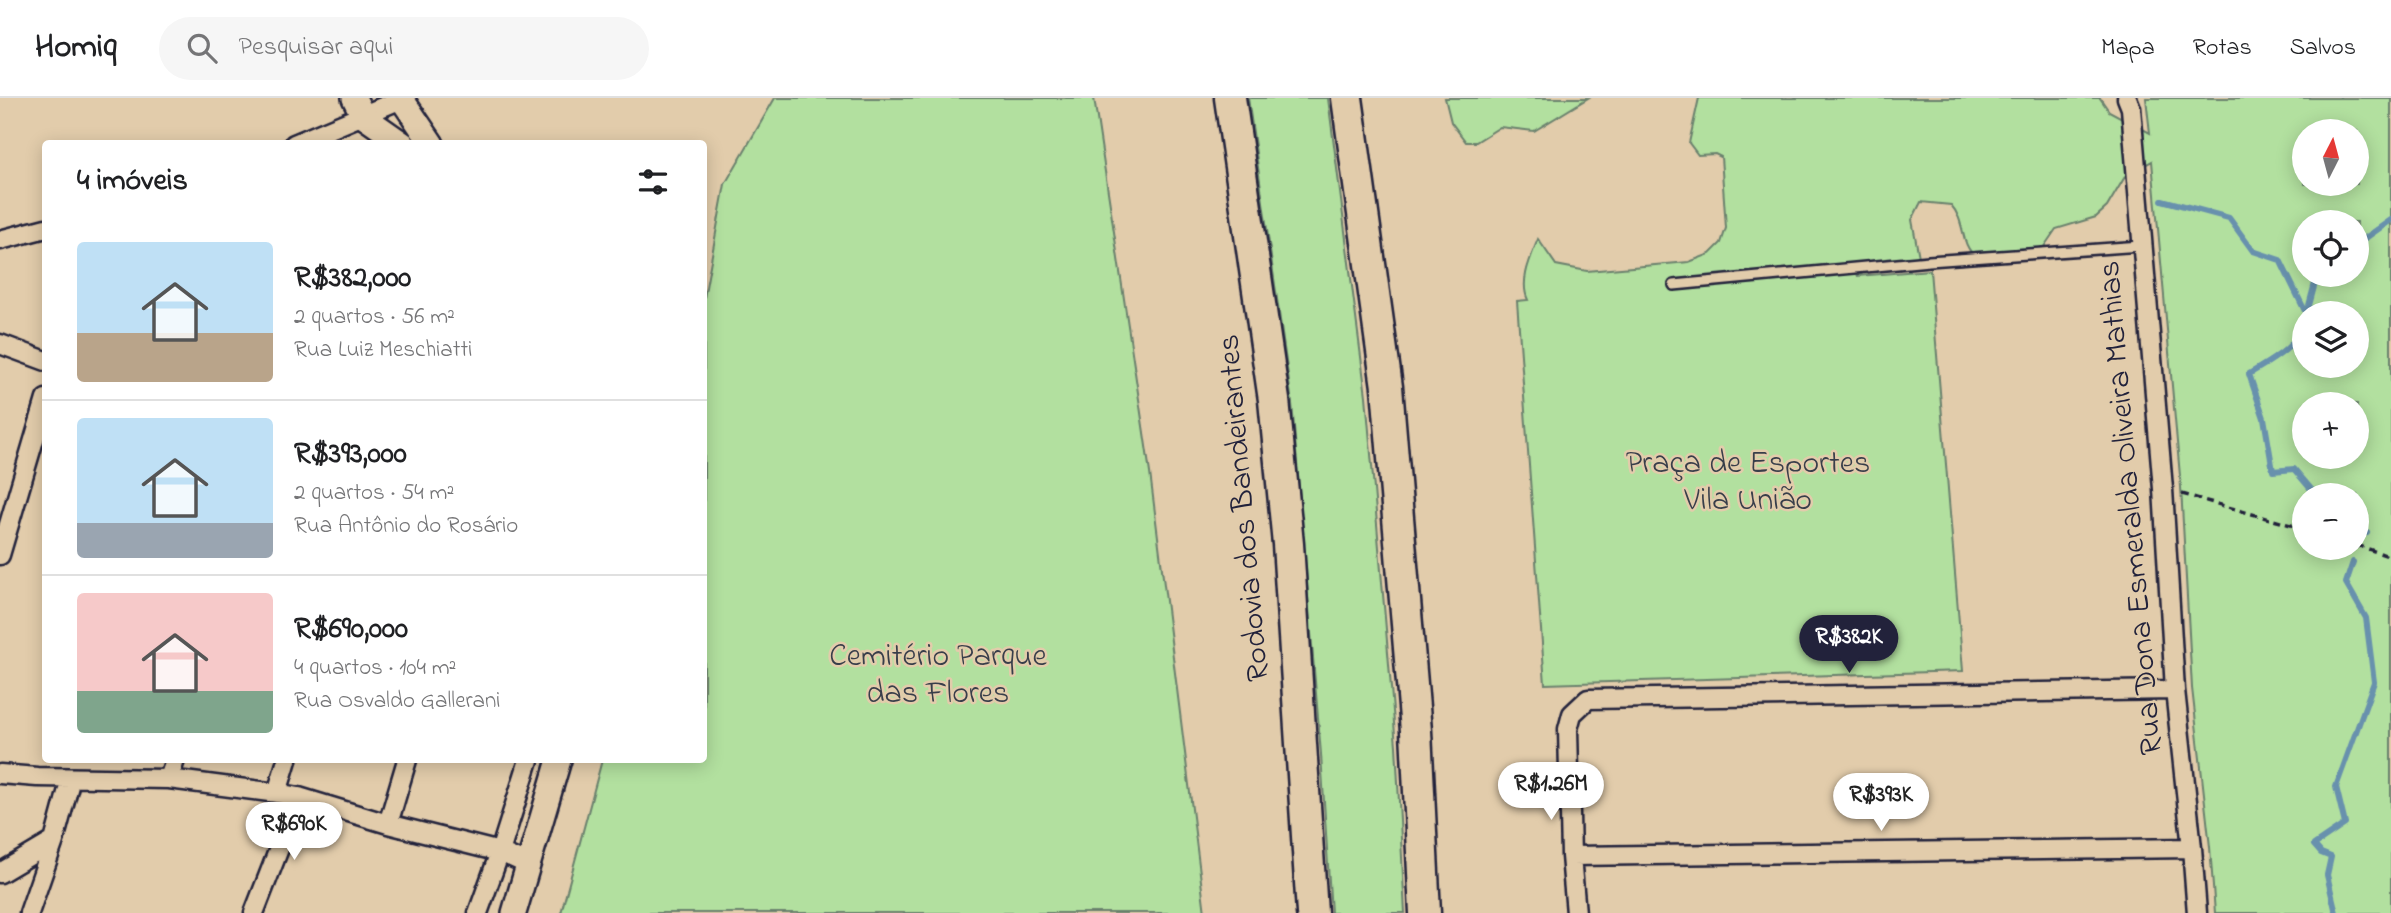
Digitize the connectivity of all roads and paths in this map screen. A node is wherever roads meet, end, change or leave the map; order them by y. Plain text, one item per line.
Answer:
1 (1230, 98) edge
2 (1347, 98) edge
3 (2127, 98) edge
4 (402, 99) edge
5 (358, 107) edge
6 (301, 140) edge
7 (398, 140) edge
8 (429, 140) edge
9 (42, 229) edge
10 (0, 240) edge
11 (2141, 247) junction
12 (1674, 285) dead end
13 (0, 344) edge
14 (42, 360) edge
15 (42, 413) edge
16 (2163, 489) junction
17 (2292, 525) edge
18 (2369, 549) edge
19 (0, 555) edge
20 (2391, 557) edge
21 (2175, 690) junction
22 (60, 763) edge
23 (173, 763) edge
24 (287, 763) edge
25 (406, 763) edge
26 (528, 763) edge
27 (558, 763) edge
28 (0, 774) edge
29 (63, 778) junction
30 (169, 779) junction
31 (277, 793) junction
32 (299, 797) junction
33 (388, 824) junction
34 (54, 841) junction
35 (2192, 848) junction
36 (500, 852) junction
37 (1571, 856) junction
38 (529, 865) junction
39 (0, 873) edge
40 (29, 913) edge
41 (254, 913) edge
42 (478, 913) edge
43 (514, 913) edge
44 (1312, 913) edge
45 (1425, 913) edge
46 (1576, 913) edge
47 (2197, 913) edge

1 - 44 highway, Rodovia dos Bandeirantes
2 - 45 highway
3 - 11 street, Rua Dona Esmeralda Oliveira Mathias
4 - 5 street
4 - 8 main road
5 - 6 street
5 - 7 main road
9 - 10 street
11 - 12 lane
11 - 16 street, Rua Dona Esmeralda Oliveira Mathias
13 - 14 street
15 - 19 street
16 - 17 path
16 - 21 street, Rua Dona Esmeralda Oliveira Mathias
18 - 20 path
21 - 35 street, Rua Dona Esmeralda Oliveira Mathias
21 - 37 street
22 - 29 street
23 - 30 street
24 - 31 street
25 - 33 street
26 - 36 street
27 - 38 main road
28 - 29 street
29 - 30 street
29 - 34 street
30 - 31 street
31 - 32 street
32 - 33 street
32 - 41 street
33 - 36 street
34 - 39 street
34 - 40 street
35 - 37 street
35 - 47 street, Rua Dona Esmeralda Oliveira Mathias
36 - 38 street
36 - 42 street
37 - 46 street
38 - 43 main road

